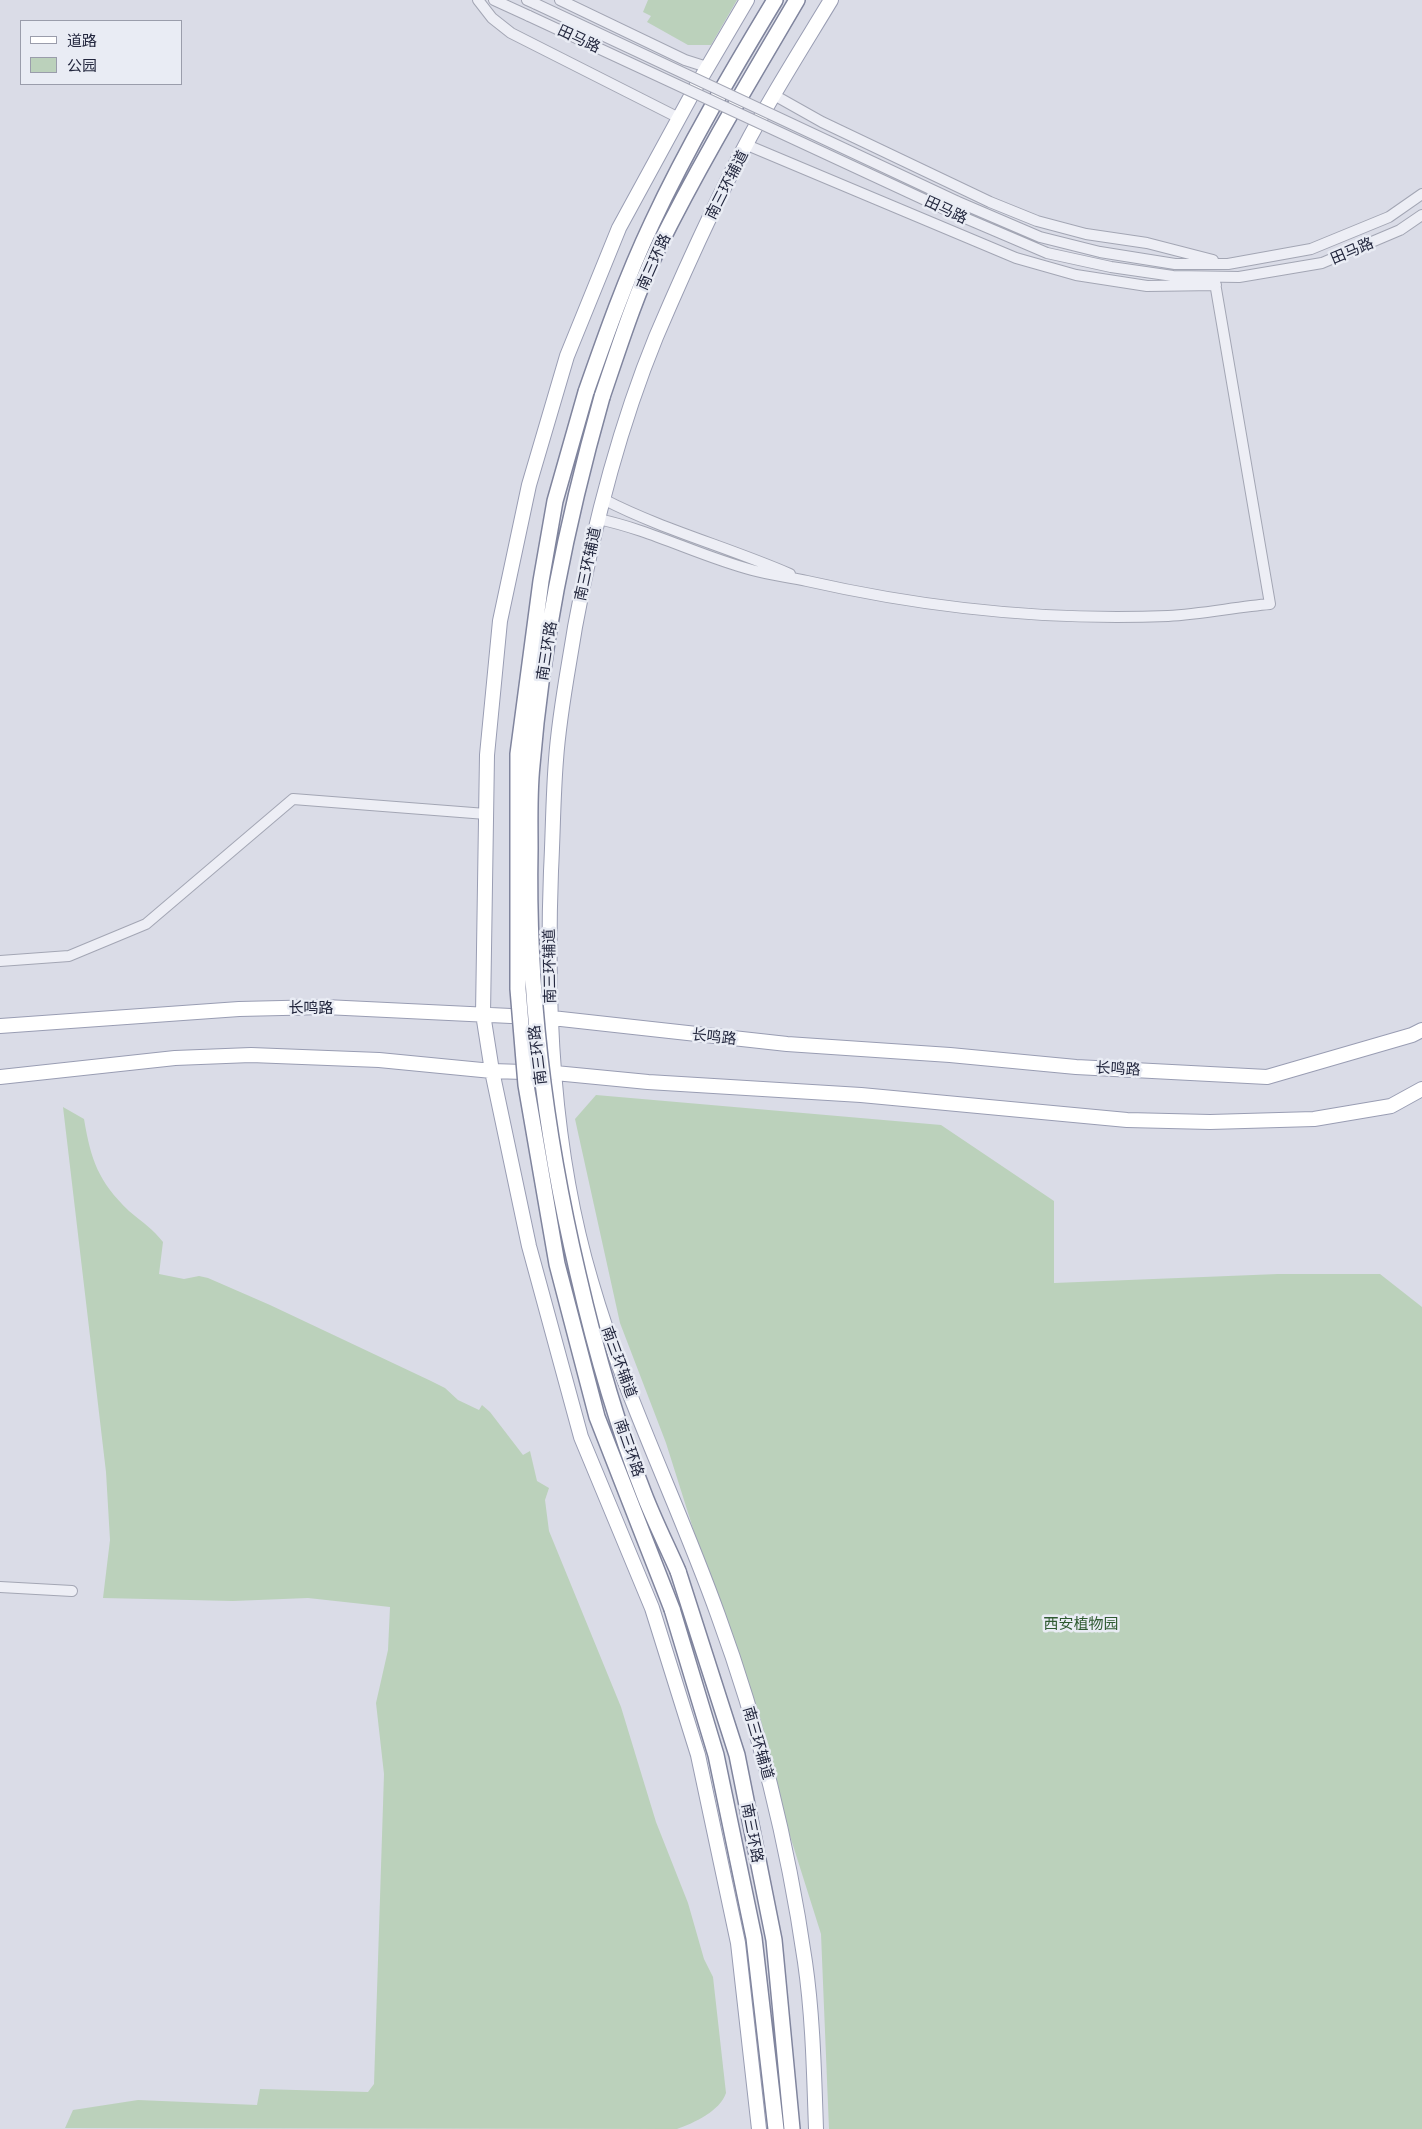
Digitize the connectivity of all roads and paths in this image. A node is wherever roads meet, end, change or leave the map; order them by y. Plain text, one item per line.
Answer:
1 (478, 0) edge
2 (494, 0) edge
3 (560, 0) edge
4 (747, 0) edge
5 (774, 0) edge
6 (797, 0) edge
7 (831, 0) edge
8 (531, 2) edge
9 (707, 68) junction
10 (774, 95) junction
11 (679, 118) junction
12 (747, 145) junction
13 (1422, 194) edge
14 (1422, 215) edge
15 (1228, 264) junction
16 (1215, 281) junction
17 (603, 498) junction
18 (598, 519) junction
19 (807, 581) junction
20 (486, 814) junction
21 (0, 961) edge
22 (483, 1014) junction
23 (552, 1018) junction
24 (0, 1026) edge
25 (1422, 1030) edge
26 (492, 1071) junction
27 (555, 1073) junction
28 (0, 1076) edge
29 (1422, 1089) edge
30 (0, 1587) edge
31 (72, 1591) dead end
32 (759, 2129) edge
33 (776, 2129) edge
34 (792, 2129) edge
35 (816, 2129) edge

1 - 11 street
2 - 16 street, 田马路, bridge
3 - 9 street
4 - 9 main road
5 - 33 highway, 南三环路, bridge
6 - 34 highway, 南三环路, bridge
7 - 10 main road, 南三环辅道
8 - 15 street, 田马路, bridge
9 - 11 main road
10 - 12 main road, 南三环辅道
10 - 15 street
11 - 20 main road
12 - 16 street
12 - 17 main road, 南三环辅道
13 - 15 street, 田马路
14 - 16 street, 田马路
16 - 19 street
17 - 18 main road, 南三环辅道
17 - 19 street
18 - 19 street
18 - 23 main road, 南三环辅道
20 - 21 street
20 - 22 main road
22 - 23 main road, 长鸣路
22 - 24 main road, 长鸣路
22 - 26 main road
23 - 25 main road, 长鸣路
23 - 27 main road, 南三环辅道
26 - 27 main road
26 - 28 main road
26 - 32 main road
27 - 29 main road
27 - 35 main road, 南三环辅道
30 - 31 street

